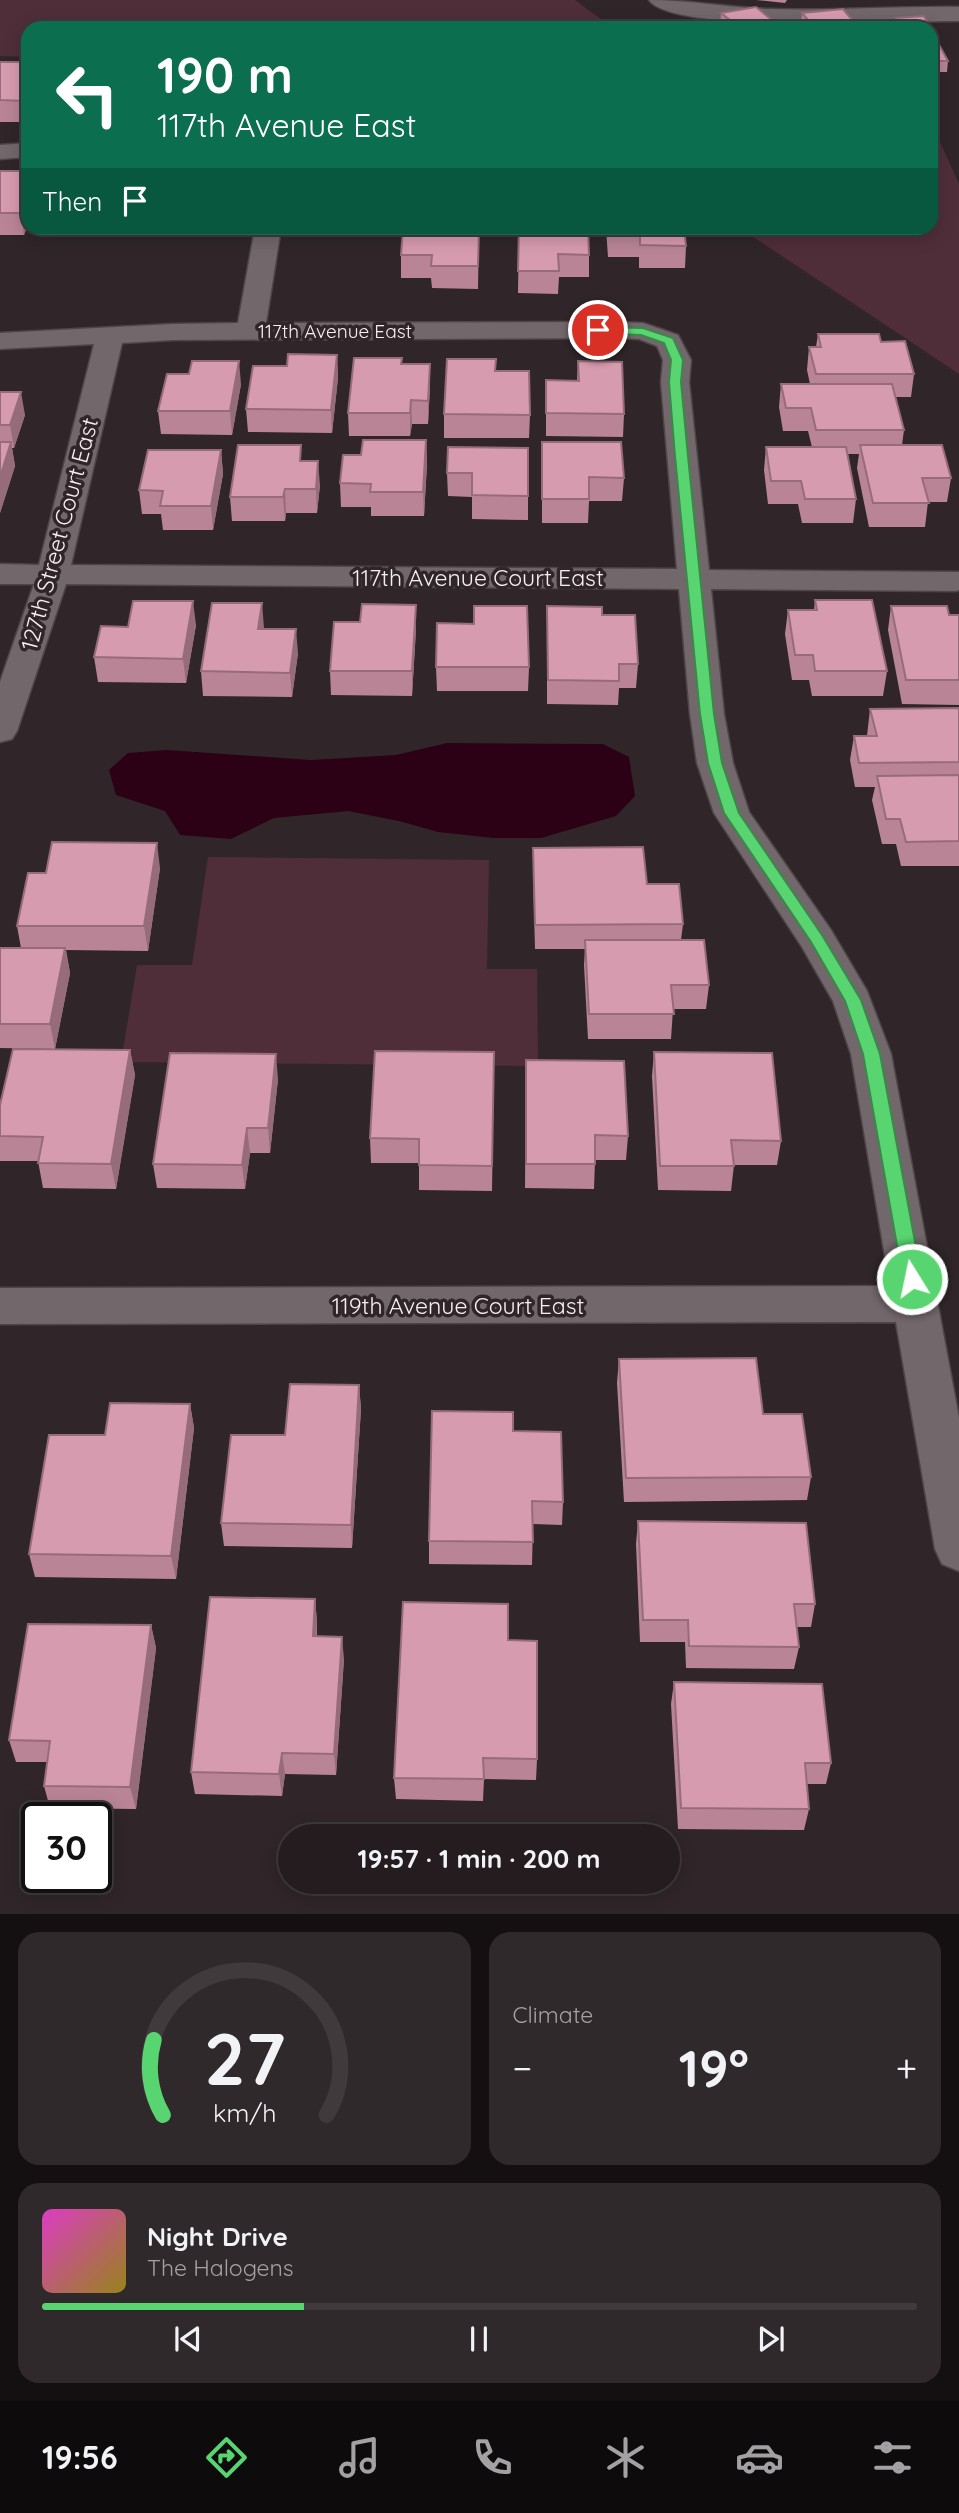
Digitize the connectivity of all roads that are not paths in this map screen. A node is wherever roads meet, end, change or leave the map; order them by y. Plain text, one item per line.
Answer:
1 (660, 0) edge
2 (959, 14) edge
3 (21, 150) edge
4 (0, 152) edge
5 (267, 235) edge
6 (251, 331) junction
7 (110, 335) junction
8 (0, 341) edge
9 (0, 574) edge
10 (52, 575) junction
11 (694, 579) junction
12 (957, 580) dead end
13 (0, 731) edge
14 (917, 1304) junction
15 (0, 1306) edge
16 (959, 1549) edge

1 - 2 street
3 - 4 street
5 - 6 street
6 - 7 street, 117th Avenue East
6 - 11 street, 117th Avenue East
7 - 8 street, 117th Avenue East
7 - 10 street, 127th Street Court East
9 - 10 street, 117th Avenue Court East
10 - 11 street, 117th Avenue Court East
10 - 13 street, 127th Street Court East
11 - 12 street, 117th Avenue Court East
11 - 14 street
14 - 15 street, 119th Avenue Court East
14 - 16 street

